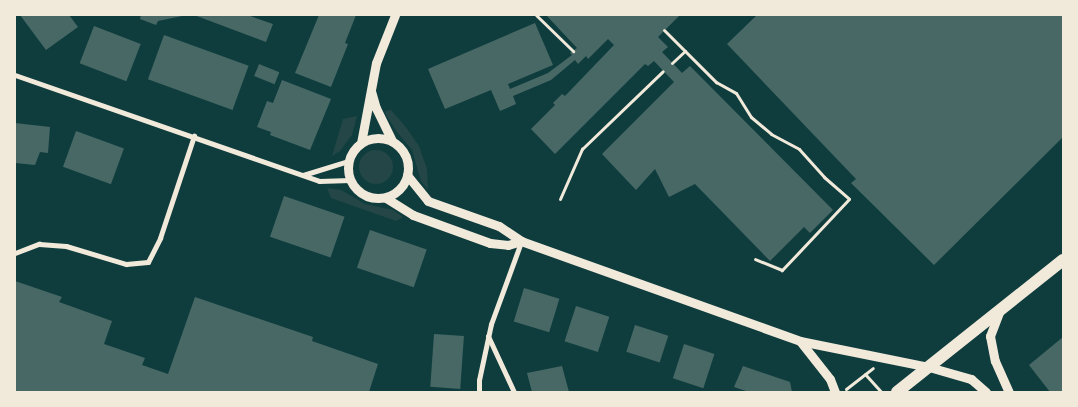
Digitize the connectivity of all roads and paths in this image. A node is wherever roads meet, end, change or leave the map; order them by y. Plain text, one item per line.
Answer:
1 (395, 15) edge
2 (536, 15) edge
3 (664, 30) dead end
4 (573, 51) dead end
5 (685, 51) junction
6 (672, 63) dead end
7 (664, 71) dead end
8 (15, 75) edge
9 (371, 88) junction
10 (194, 136) junction
11 (392, 142) junction
12 (361, 143) junction
13 (348, 161) junction
14 (302, 175) junction
15 (408, 176) junction
16 (350, 180) junction
17 (386, 198) junction
18 (560, 198) dead end
19 (521, 241) junction
20 (15, 253) edge
21 (755, 259) dead end
22 (1063, 260) edge
23 (1000, 310) junction
24 (488, 336) junction
25 (800, 341) junction
26 (884, 359) junction
27 (929, 367) junction
28 (865, 374) junction
29 (479, 392) edge
30 (514, 392) edge
31 (835, 392) edge
32 (842, 392) edge
33 (881, 392) edge
34 (898, 392) edge
35 (986, 392) edge
36 (1010, 392) edge

1 - 9 street
2 - 4 path
3 - 5 path
5 - 6 path
5 - 21 path
7 - 18 path
8 - 10 street
9 - 11 street
9 - 12 street
10 - 14 street
10 - 20 street
11 - 12 street
11 - 15 street
12 - 13 street
13 - 14 street
13 - 16 street
14 - 16 street
15 - 17 street
15 - 19 street
16 - 17 street
17 - 19 street
19 - 24 street
19 - 25 street
22 - 23 main road
23 - 27 main road
23 - 36 street
24 - 29 street
24 - 30 street
25 - 26 street
25 - 31 street
26 - 27 street
26 - 28 path
27 - 34 main road
27 - 35 street
28 - 32 path
28 - 33 path

